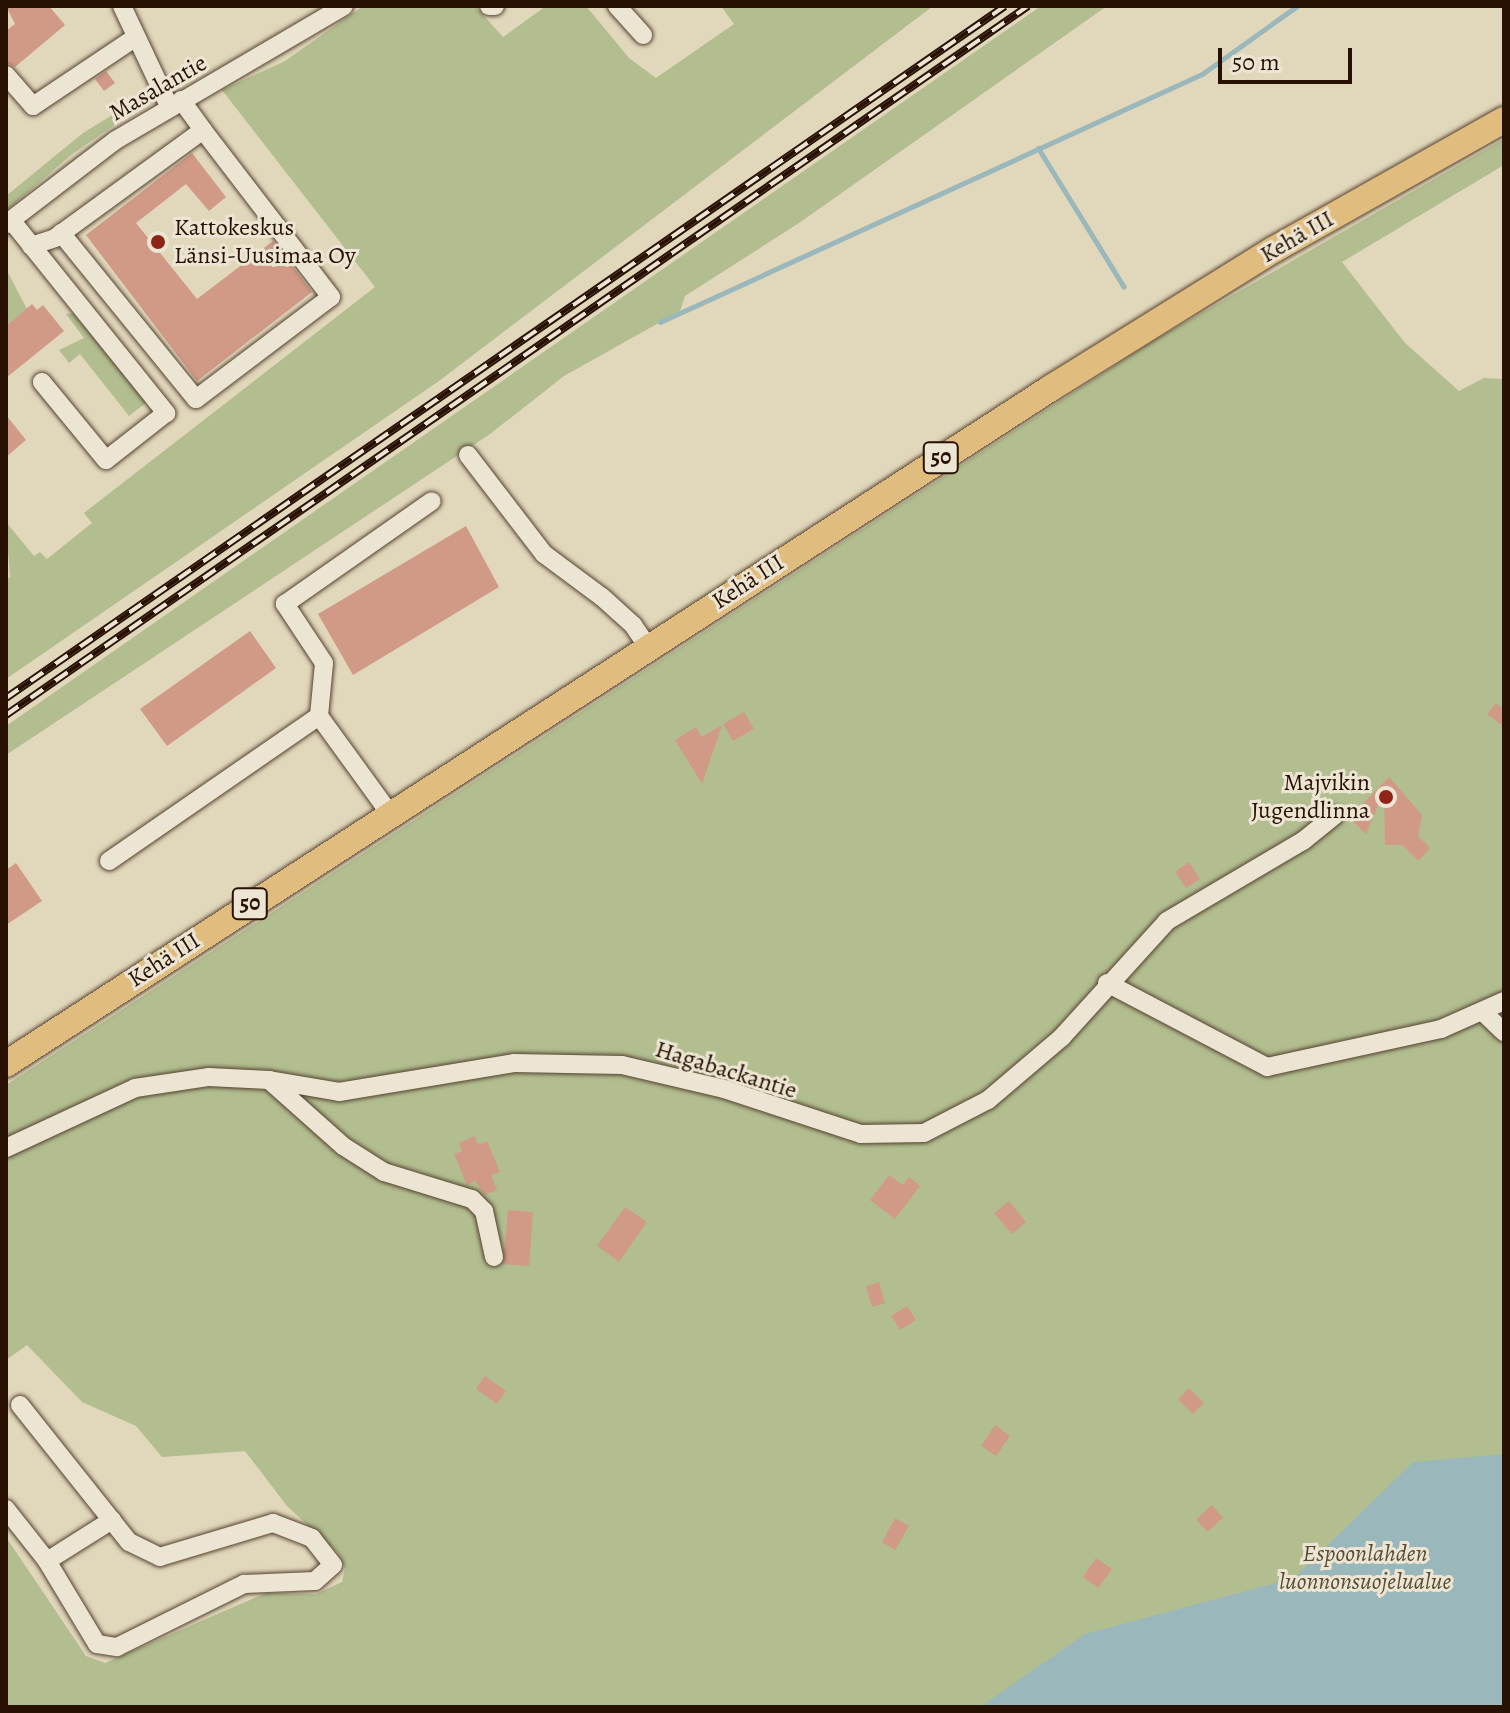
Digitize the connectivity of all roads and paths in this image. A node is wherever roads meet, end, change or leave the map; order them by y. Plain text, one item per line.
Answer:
1 (122, 6) edge
2 (344, 6) edge
3 (617, 6) edge
4 (643, 35) dead end
5 (136, 37) junction
6 (6, 75) edge
7 (175, 103) junction
8 (1504, 120) edge
9 (203, 130) junction
10 (8, 222) edge
11 (61, 233) junction
12 (31, 246) junction
13 (42, 382) dead end
14 (468, 455) dead end
15 (432, 501) dead end
16 (648, 647) junction
17 (319, 716) junction
18 (391, 815) junction
19 (1335, 815) dead end
20 (109, 861) dead end
21 (1107, 983) junction
22 (1504, 1001) edge
23 (1483, 1012) junction
24 (1504, 1032) edge
25 (6, 1064) edge
26 (269, 1080) junction
27 (6, 1148) edge
28 (494, 1257) dead end
29 (20, 1405) dead end
30 (6, 1509) edge
31 (112, 1520) junction
32 (47, 1561) junction

1 - 5 street
2 - 7 street, Masalantie
3 - 4 street
5 - 6 street
5 - 7 street
7 - 9 street
7 - 10 street, Masalantie
8 - 16 highway, Kehä III / 50
9 - 11 street
9 - 11 street
10 - 12 street
11 - 12 street
12 - 13 street
14 - 16 street
15 - 17 street
16 - 18 highway, Kehä III / 50
17 - 18 street
17 - 20 street
18 - 25 highway, Kehä III / 50
19 - 21 street, Hagabackantie
21 - 23 street
21 - 26 street, Hagabackantie
22 - 23 street
23 - 24 street
26 - 27 street, Hagabackantie
26 - 28 street
29 - 31 street
30 - 32 street
31 - 32 street
31 - 32 street

